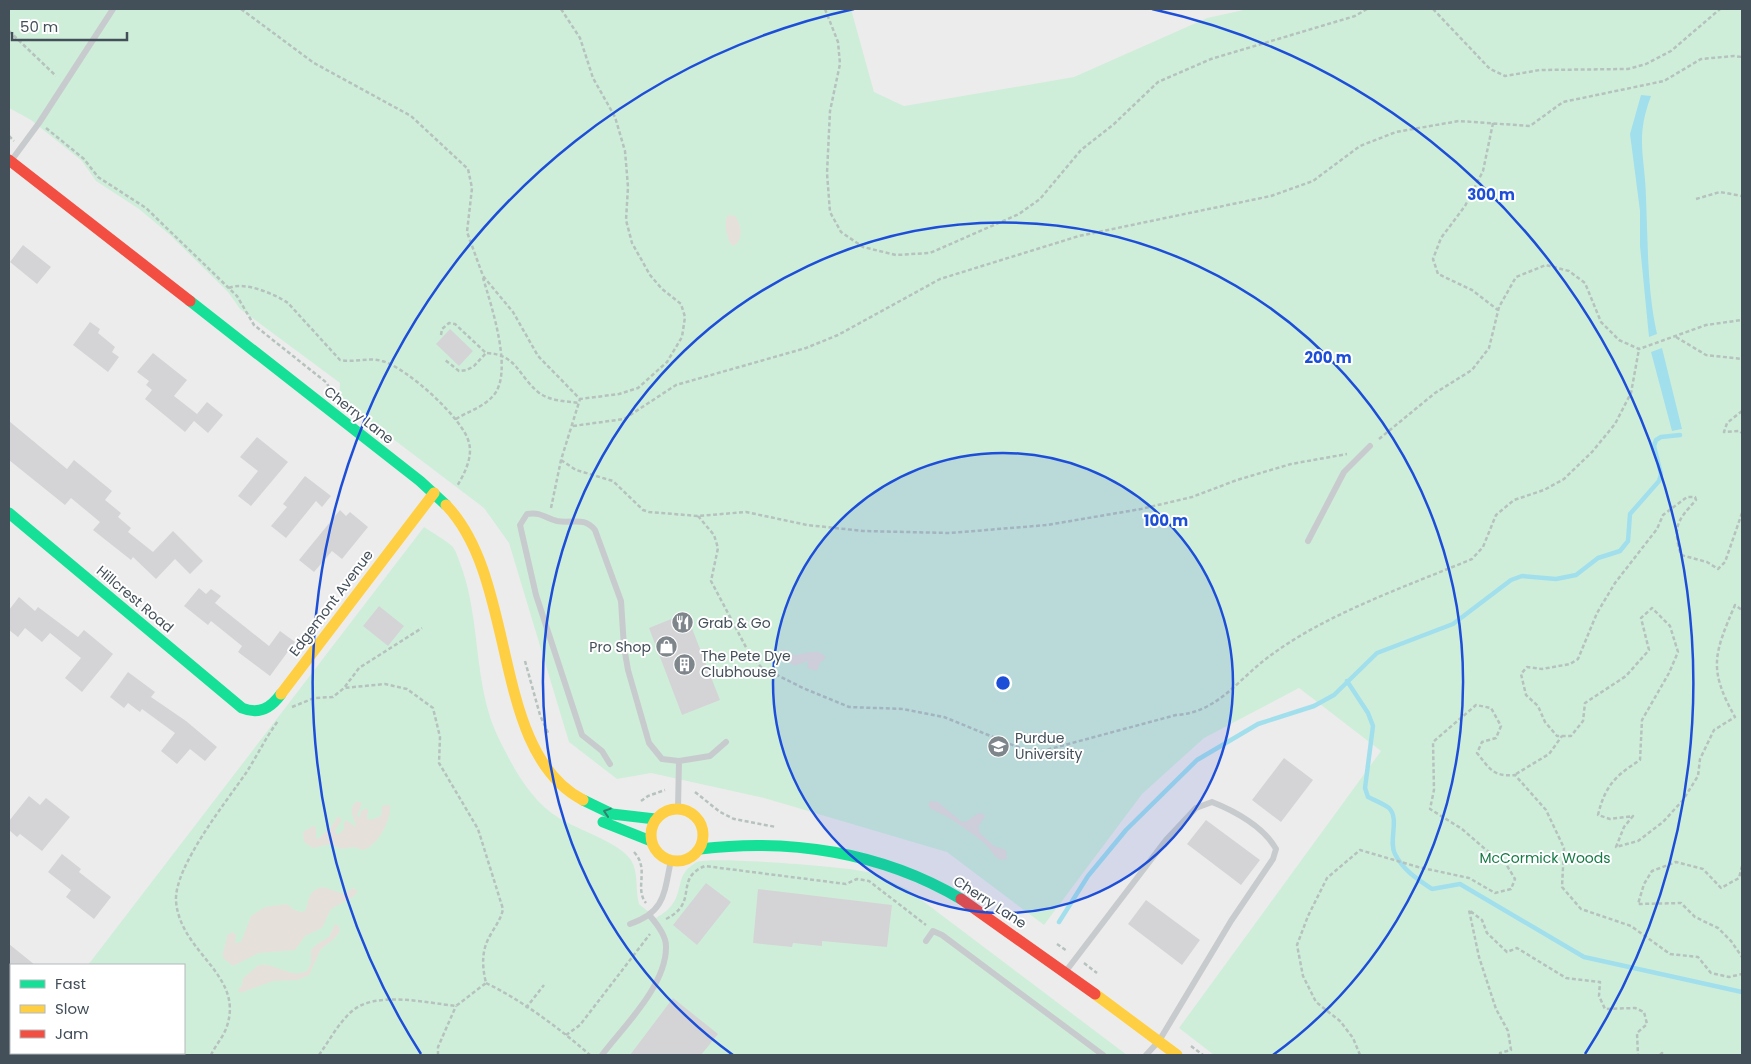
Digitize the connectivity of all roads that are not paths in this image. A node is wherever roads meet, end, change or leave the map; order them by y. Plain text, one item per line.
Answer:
1 (113, 9) edge
2 (10, 161) edge
3 (1370, 446) road end
4 (434, 493) junction
5 (9, 513) edge
6 (1308, 541) dead end
7 (242, 708) joint
8 (726, 742) dead end
9 (679, 761) junction
10 (610, 764) dead end
11 (561, 787) junction
12 (678, 808) junction
13 (655, 819) junction
14 (703, 828) junction
15 (651, 841) junction
16 (756, 843) junction
17 (700, 848) junction
18 (671, 860) junction
19 (650, 916) junction
20 (630, 924) dead end
21 (926, 941) dead end
22 (1065, 972) junction
23 (1159, 1041) junction
24 (602, 1055) edge
25 (1103, 1055) edge
26 (1146, 1055) edge
27 (1177, 1055) edge

1 - 2 lane
2 - 4 street, Cherry Lane
3 - 6 lane
4 - 7 street, Edgemont Avenue
4 - 11 street, Cherry Lane
5 - 7 street, Hillcrest Road
8 - 9 lane
9 - 10 lane
9 - 12 lane
13 -> 11 street, Cherry Lane
11 - 15 street, Cherry Lane
12 - 13 street
12 - 14 street
13 - 15 street
14 - 16 street, Cherry Lane
14 - 17 street
15 - 18 street
16 - 17 street, Cherry Lane
16 - 22 street, Cherry Lane
17 - 18 street
18 - 19 lane
19 - 20 lane
19 - 24 lane
21 - 25 lane
22 - 23 street, Cherry Lane
22 - 23 lane
23 - 26 lane
23 - 27 street, Cherry Lane

